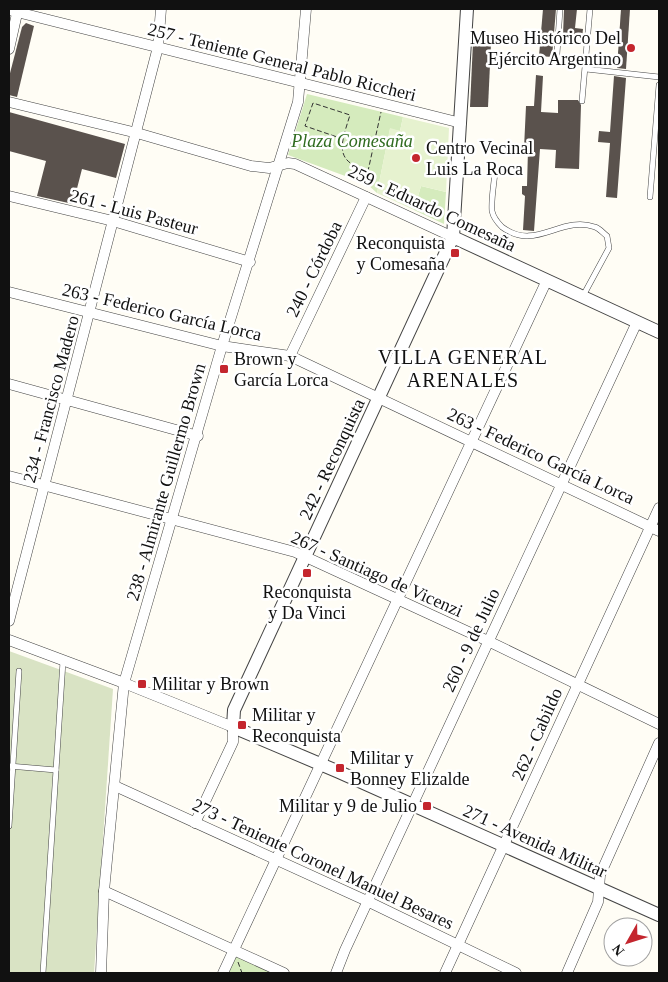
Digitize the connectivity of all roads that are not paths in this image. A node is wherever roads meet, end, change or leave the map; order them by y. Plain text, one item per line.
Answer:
1 (161, 9) edge
2 (306, 9) edge
3 (467, 9) edge
4 (560, 9) edge
5 (590, 9) edge
6 (15, 10) edge
7 (158, 47) junction
8 (9, 49) edge
9 (556, 54) dead end
10 (586, 69) junction
11 (659, 77) edge
12 (300, 84) junction
13 (659, 85) edge
14 (582, 101) dead end
15 (9, 102) edge
16 (461, 123) junction
17 (137, 133) junction
18 (279, 165) junction
19 (495, 172) dead end
20 (9, 196) edge
21 (366, 197) junction
22 (650, 197) dead end
23 (113, 221) junction
24 (453, 238) junction
25 (250, 262) junction
26 (547, 280) junction
27 (9, 292) edge
28 (583, 297) junction
29 (91, 314) junction
30 (637, 322) junction
31 (659, 332) edge
32 (222, 346) junction
33 (290, 356) junction
34 (9, 384) edge
35 (380, 398) junction
36 (68, 401) junction
37 (198, 436) junction
38 (472, 441) junction
39 (9, 476) edge
40 (562, 484) junction
41 (46, 485) junction
42 (659, 508) edge
43 (171, 520) junction
44 (655, 529) edge
45 (306, 557) junction
46 (397, 599) junction
47 (9, 622) edge
48 (9, 640) edge
49 (488, 641) junction
50 (63, 661) junction
51 (19, 671) dead end
52 (124, 683) junction
53 (578, 685) junction
54 (659, 724) edge
55 (233, 728) junction
56 (659, 743) edge
57 (320, 764) junction
58 (11, 766) edge
59 (56, 770) junction
60 (115, 786) junction
61 (412, 806) junction
62 (195, 823) junction
63 (9, 826) edge
64 (504, 846) junction
65 (276, 860) junction
66 (599, 889) junction
67 (104, 891) junction
68 (368, 902) junction
69 (659, 915) edge
70 (457, 945) junction
71 (234, 950) junction
72 (43, 973) edge
73 (101, 973) edge
74 (223, 973) edge
75 (284, 973) edge
76 (336, 973) edge
77 (444, 973) edge
78 (516, 973) edge
79 (567, 973) edge

1 - 7 street, 234 - Francisco Madero
2 - 12 street, 238 - Almirante Guillermo Brown
3 - 16 street, 242 - Reconquista
4 - 9 lane
5 - 10 lane
6 - 7 street, 257 - Teniente General Pablo Riccheri
6 - 8 street
7 - 12 street, 257 - Teniente General Pablo Riccheri
7 - 17 street, 234 - Francisco Madero
10 - 11 lane
10 - 14 lane
12 - 16 street, 257 - Teniente General Pablo Riccheri
12 - 18 street, 238 - Almirante Guillermo Brown
13 - 22 lane
15 - 17 street, 259 - Eduardo Comesaña
16 - 24 street, 242 - Reconquista
17 - 18 street, 259 - Eduardo Comesaña
17 - 23 street, 234 - Francisco Madero
18 - 21 street, 259 - Eduardo Comesaña
18 - 25 street, 238 - Almirante Guillermo Brown
19 - 28 lane
20 - 23 street, 261 - Luis Pasteur
21 - 24 street, 259 - Eduardo Comesaña
21 - 33 street, 240 - Córdoba
23 - 25 street, 261 - Luis Pasteur
23 - 29 street, 234 - Francisco Madero
24 - 26 street, 259 - Eduardo Comesaña
24 - 35 street, 242 - Reconquista
25 - 32 street, 238 - Almirante Guillermo Brown
26 - 28 street, 259 - Eduardo Comesaña
26 - 38 street
27 - 29 street, 263 - Federico García Lorca
28 - 30 street, 259 - Eduardo Comesaña
29 - 32 street, 263 - Federico García Lorca
29 - 36 street, 234 - Francisco Madero
30 - 31 street, 259 - Eduardo Comesaña
30 - 40 street, 260 - 9 de Julio
32 - 33 street, 263 - Federico García Lorca
32 - 37 street, 238 - Almirante Guillermo Brown
33 - 35 street, 263 - Federico García Lorca
34 - 36 street
35 - 38 street, 263 - Federico García Lorca
35 - 45 street, 242 - Reconquista
36 - 37 street
36 - 41 street, 234 - Francisco Madero
37 - 43 street, 238 - Almirante Guillermo Brown
38 - 40 street, 263 - Federico García Lorca
38 - 46 street
39 - 41 street, 267 - Santiago de Vicenzi
40 - 44 street, 263 - Federico García Lorca
40 - 49 street, 260 - 9 de Julio
41 - 43 street, 267 - Santiago de Vicenzi
41 - 47 street, 234 - Francisco Madero
42 - 44 street, 262 - Cabildo
43 - 45 street, 267 - Santiago de Vicenzi
43 - 52 street, 238 - Almirante Guillermo Brown
44 - 53 street, 262 - Cabildo
45 - 46 street, 267 - Santiago de Vicenzi
45 - 55 street, 242 - Reconquista
46 - 49 street, 267 - Santiago de Vicenzi
46 - 57 street
48 - 50 street, 271 - Avenida Militar
49 - 53 street, 267 - Santiago de Vicenzi
49 - 61 street, 260 - 9 de Julio
50 - 52 street, 271 - Avenida Militar
50 - 59 lane
51 - 58 lane
52 - 55 street, 271 - Avenida Militar
52 - 60 street, 238 - Almirante Guillermo Brown
53 - 54 street, 267 - Santiago de Vicenzi
53 - 64 street, 262 - Cabildo
55 - 57 street, 271 - Avenida Militar
55 - 62 street, 242 - Reconquista
56 - 66 street
57 - 61 street, 271 - Avenida Militar
57 - 65 street
58 - 59 lane
58 - 63 lane
59 - 72 lane
60 - 62 street, 273 - Teniente Coronel Manuel Besares
60 - 67 street, 238 - Almirante Guillermo Brown
61 - 64 street, 271 - Avenida Militar
61 - 68 street, 260 - 9 de Julio
62 - 65 street, 273 - Teniente Coronel Manuel Besares
64 - 66 street, 271 - Avenida Militar
64 - 70 street, 262 - Cabildo
65 - 68 street, 273 - Teniente Coronel Manuel Besares
65 - 71 street
66 - 69 street, 271 - Avenida Militar
66 - 79 street
67 - 71 street
67 - 73 street, 238 - Almirante Guillermo Brown
68 - 70 street, 273 - Teniente Coronel Manuel Besares
68 - 76 street, 260 - 9 de Julio
70 - 77 street, 262 - Cabildo
70 - 78 street, 273 - Teniente Coronel Manuel Besares
71 - 74 street
71 - 75 street

